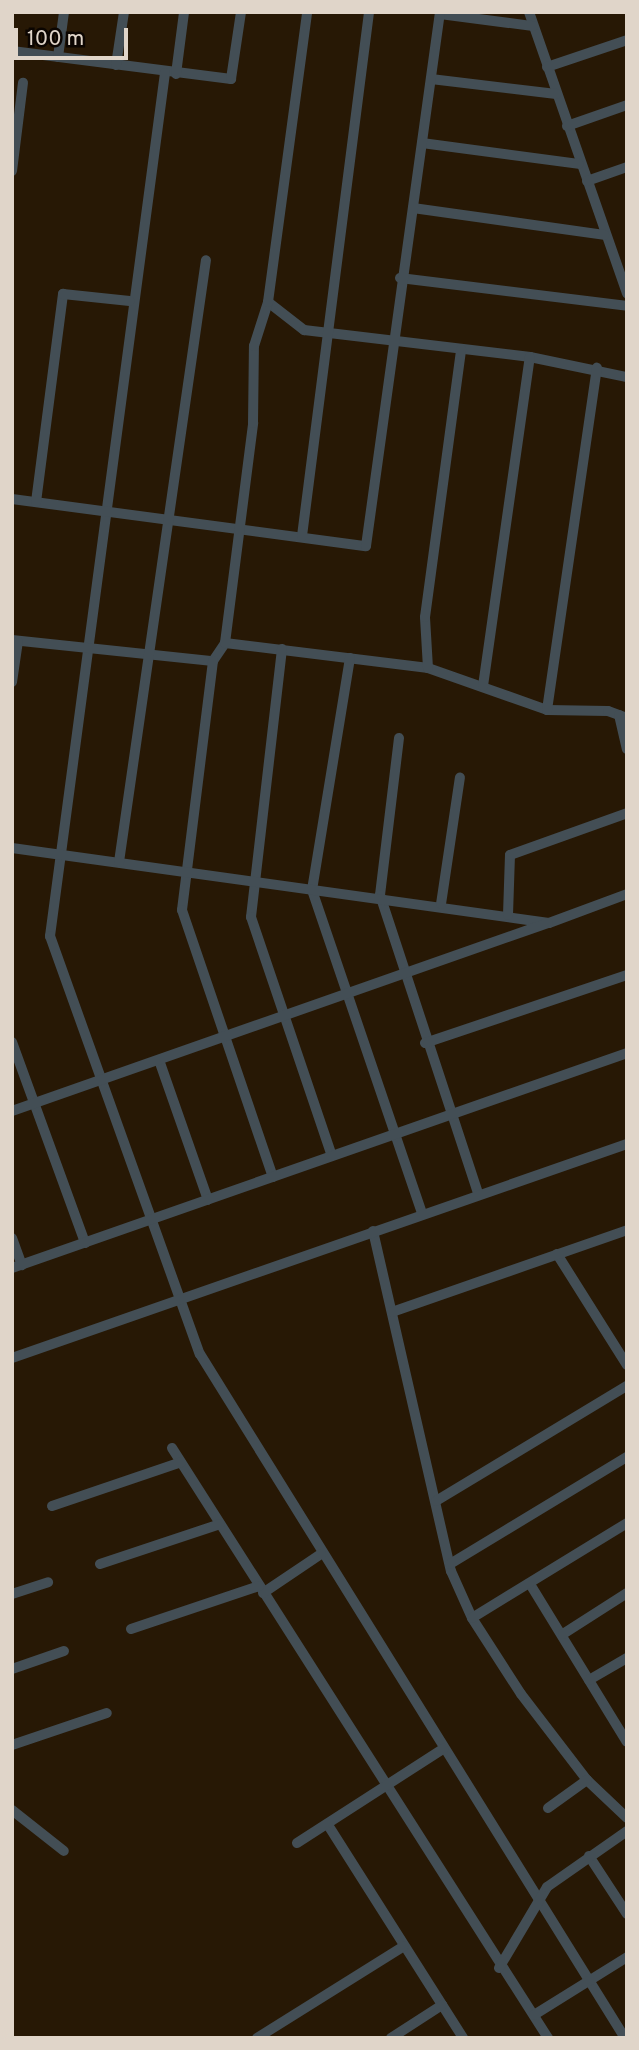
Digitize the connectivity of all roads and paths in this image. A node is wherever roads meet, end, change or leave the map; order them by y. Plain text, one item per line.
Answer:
1 (64, 12) edge
2 (124, 12) edge
3 (184, 12) edge
4 (240, 12) edge
5 (307, 12) edge
6 (369, 12) edge
7 (529, 12) edge
8 (440, 13) edge
9 (533, 26) junction
10 (627, 40) edge
11 (12, 51) edge
12 (58, 57) junction
13 (117, 65) junction
14 (547, 67) junction
15 (170, 73) junction
16 (431, 79) junction
17 (23, 83) dead end
18 (556, 94) junction
19 (627, 105) edge
20 (567, 126) junction
21 (422, 143) junction
22 (579, 164) junction
23 (627, 167) edge
24 (12, 171) edge
25 (587, 181) junction
26 (413, 208) junction
27 (604, 235) junction
28 (206, 260) dead end
29 (400, 278) junction
30 (627, 293) edge
31 (130, 301) junction
32 (268, 302) junction
33 (627, 306) edge
34 (327, 333) junction
35 (393, 340) junction
36 (461, 349) junction
37 (530, 357) junction
38 (597, 368) junction
39 (627, 377) edge
40 (12, 499) edge
41 (36, 502) junction
42 (103, 511) junction
43 (170, 519) junction
44 (239, 529) junction
45 (302, 536) junction
46 (15, 640) edge
47 (225, 643) junction
48 (87, 647) junction
49 (282, 649) junction
50 (152, 654) junction
51 (350, 658) junction
52 (213, 661) junction
53 (428, 668) junction
54 (12, 682) edge
55 (483, 686) junction
56 (547, 710) junction
57 (623, 717) edge
58 (399, 738) dead end
59 (627, 749) edge
60 (460, 777) dead end
61 (627, 813) edge
62 (12, 848) edge
63 (60, 855) junction
64 (119, 862) junction
65 (186, 871) junction
66 (253, 881) junction
67 (312, 890) junction
68 (627, 894) edge
69 (380, 895) junction
70 (441, 904) junction
71 (509, 915) junction
72 (549, 922) junction
73 (402, 972) junction
74 (627, 975) edge
75 (343, 992) junction
76 (285, 1019) junction
77 (224, 1039) junction
78 (12, 1042) edge
79 (425, 1043) junction
80 (627, 1053) edge
81 (159, 1060) junction
82 (99, 1080) junction
83 (34, 1103) junction
84 (12, 1111) edge
85 (451, 1115) junction
86 (393, 1135) junction
87 (627, 1144) edge
88 (332, 1156) junction
89 (273, 1177) junction
90 (478, 1193) junction
91 (208, 1200) junction
92 (422, 1214) junction
93 (149, 1220) junction
94 (373, 1231) junction
95 (626, 1233) edge
96 (12, 1238) edge
97 (85, 1243) junction
98 (557, 1254) junction
99 (17, 1267) edge
100 (176, 1300) junction
101 (392, 1312) junction
102 (12, 1358) edge
103 (627, 1365) edge
104 (627, 1386) edge
105 (172, 1448) dead end
106 (627, 1457) edge
107 (181, 1462) junction
108 (436, 1501) junction
109 (52, 1506) dead end
110 (627, 1523) edge
111 (220, 1524) junction
112 (321, 1554) junction
113 (100, 1564) dead end
114 (450, 1564) junction
115 (48, 1582) dead end
116 (530, 1584) junction
117 (261, 1589) junction
118 (627, 1593) edge
119 (12, 1594) edge
120 (472, 1618) junction
121 (131, 1629) dead end
122 (563, 1634) junction
123 (64, 1651) dead end
124 (627, 1658) edge
125 (12, 1669) edge
126 (589, 1680) junction
127 (107, 1713) dead end
128 (622, 1727) edge
129 (627, 1742) edge
130 (12, 1745) edge
131 (443, 1749) junction
132 (587, 1780) junction
133 (386, 1787) junction
134 (548, 1808) dead end
135 (12, 1810) edge
136 (627, 1818) edge
137 (328, 1825) junction
138 (627, 1831) edge
139 (297, 1843) dead end
140 (64, 1851) dead end
141 (589, 1856) junction
142 (541, 1906) junction
143 (627, 1914) edge
144 (404, 1946) junction
145 (627, 1957) edge
146 (499, 1968) junction
147 (589, 1980) junction
148 (442, 2005) junction
149 (534, 2015) junction
150 (257, 2038) edge
151 (391, 2038) edge
152 (463, 2038) edge
153 (548, 2038) edge
154 (625, 2038) edge

1 - 12 street
2 - 13 street
3 - 15 street
4 - 15 street
5 - 32 street
6 - 34 street
7 - 9 street
8 - 9 street
8 - 16 street
9 - 14 street
10 - 14 street
11 - 12 street
12 - 13 street
13 - 15 street
14 - 18 street
15 - 31 street
16 - 18 street
16 - 21 street
17 - 24 street
18 - 20 street
19 - 20 street
20 - 22 street
21 - 22 street
21 - 26 street
22 - 25 street
23 - 25 street
25 - 27 street
26 - 27 street
26 - 29 street
27 - 30 street
28 - 43 street
29 - 33 street
29 - 35 street
31 - 41 street
31 - 42 street
32 - 34 street
32 - 44 street
34 - 35 street
34 - 45 street
35 - 36 street
35 - 45 street
36 - 37 street
36 - 53 street
37 - 38 street
37 - 55 street
38 - 39 street
38 - 56 street
40 - 41 street
41 - 42 street
42 - 43 street
42 - 48 street
43 - 44 street
43 - 50 street
44 - 45 street
44 - 47 street
46 - 48 street
46 - 54 street
47 - 49 street
47 - 52 street
48 - 50 street
48 - 63 street
49 - 51 street
49 - 66 street
50 - 52 street
50 - 64 street
51 - 53 street
51 - 67 street
52 - 65 street
53 - 55 street
55 - 56 street
56 - 57 street
57 - 59 street
58 - 69 street
60 - 70 street
61 - 71 street
62 - 63 street
63 - 64 street
63 - 82 street
64 - 65 street
65 - 66 street
65 - 77 street
66 - 67 street
66 - 76 street
67 - 69 street
67 - 75 street
68 - 72 street
69 - 70 street
69 - 73 street
70 - 71 street
71 - 72 street
72 - 73 street
73 - 75 street
73 - 79 street
74 - 79 street
75 - 76 street
75 - 86 street
76 - 77 street
76 - 88 street
77 - 81 street
77 - 89 street
78 - 83 street
79 - 85 street
80 - 85 street
81 - 82 street
81 - 91 street
82 - 83 street
82 - 93 street
83 - 84 street
83 - 97 street
85 - 86 street
85 - 90 street
86 - 88 street
86 - 92 street
87 - 90 street
88 - 89 street
89 - 91 street
90 - 92 street
91 - 93 street
92 - 94 street
93 - 97 street
93 - 100 street
94 - 100 street
94 - 101 street
95 - 98 street
96 - 99 street
97 - 99 street
98 - 101 street
98 - 103 street
100 - 102 street
100 - 112 street
101 - 108 street
104 - 108 street
105 - 107 street
106 - 114 street
107 - 109 street
107 - 111 street
108 - 114 street
110 - 116 street
111 - 113 street
111 - 117 street
112 - 117 street
112 - 131 street
114 - 120 street
115 - 119 street
116 - 120 street
116 - 122 street
117 - 121 street
117 - 133 street
118 - 122 street
120 - 132 street
122 - 126 street
123 - 125 street
124 - 126 street
126 - 128 street
127 - 130 street
128 - 129 street
131 - 133 street
131 - 142 street
132 - 134 street
132 - 136 street
133 - 137 street
133 - 146 street
135 - 140 street
137 - 139 street
137 - 144 street
138 - 141 street
141 - 142 street
141 - 143 street
142 - 146 street
142 - 147 street
144 - 148 street
144 - 150 street
145 - 147 street
146 - 149 street
147 - 149 street
147 - 154 street
148 - 151 street
148 - 152 street
149 - 153 street

